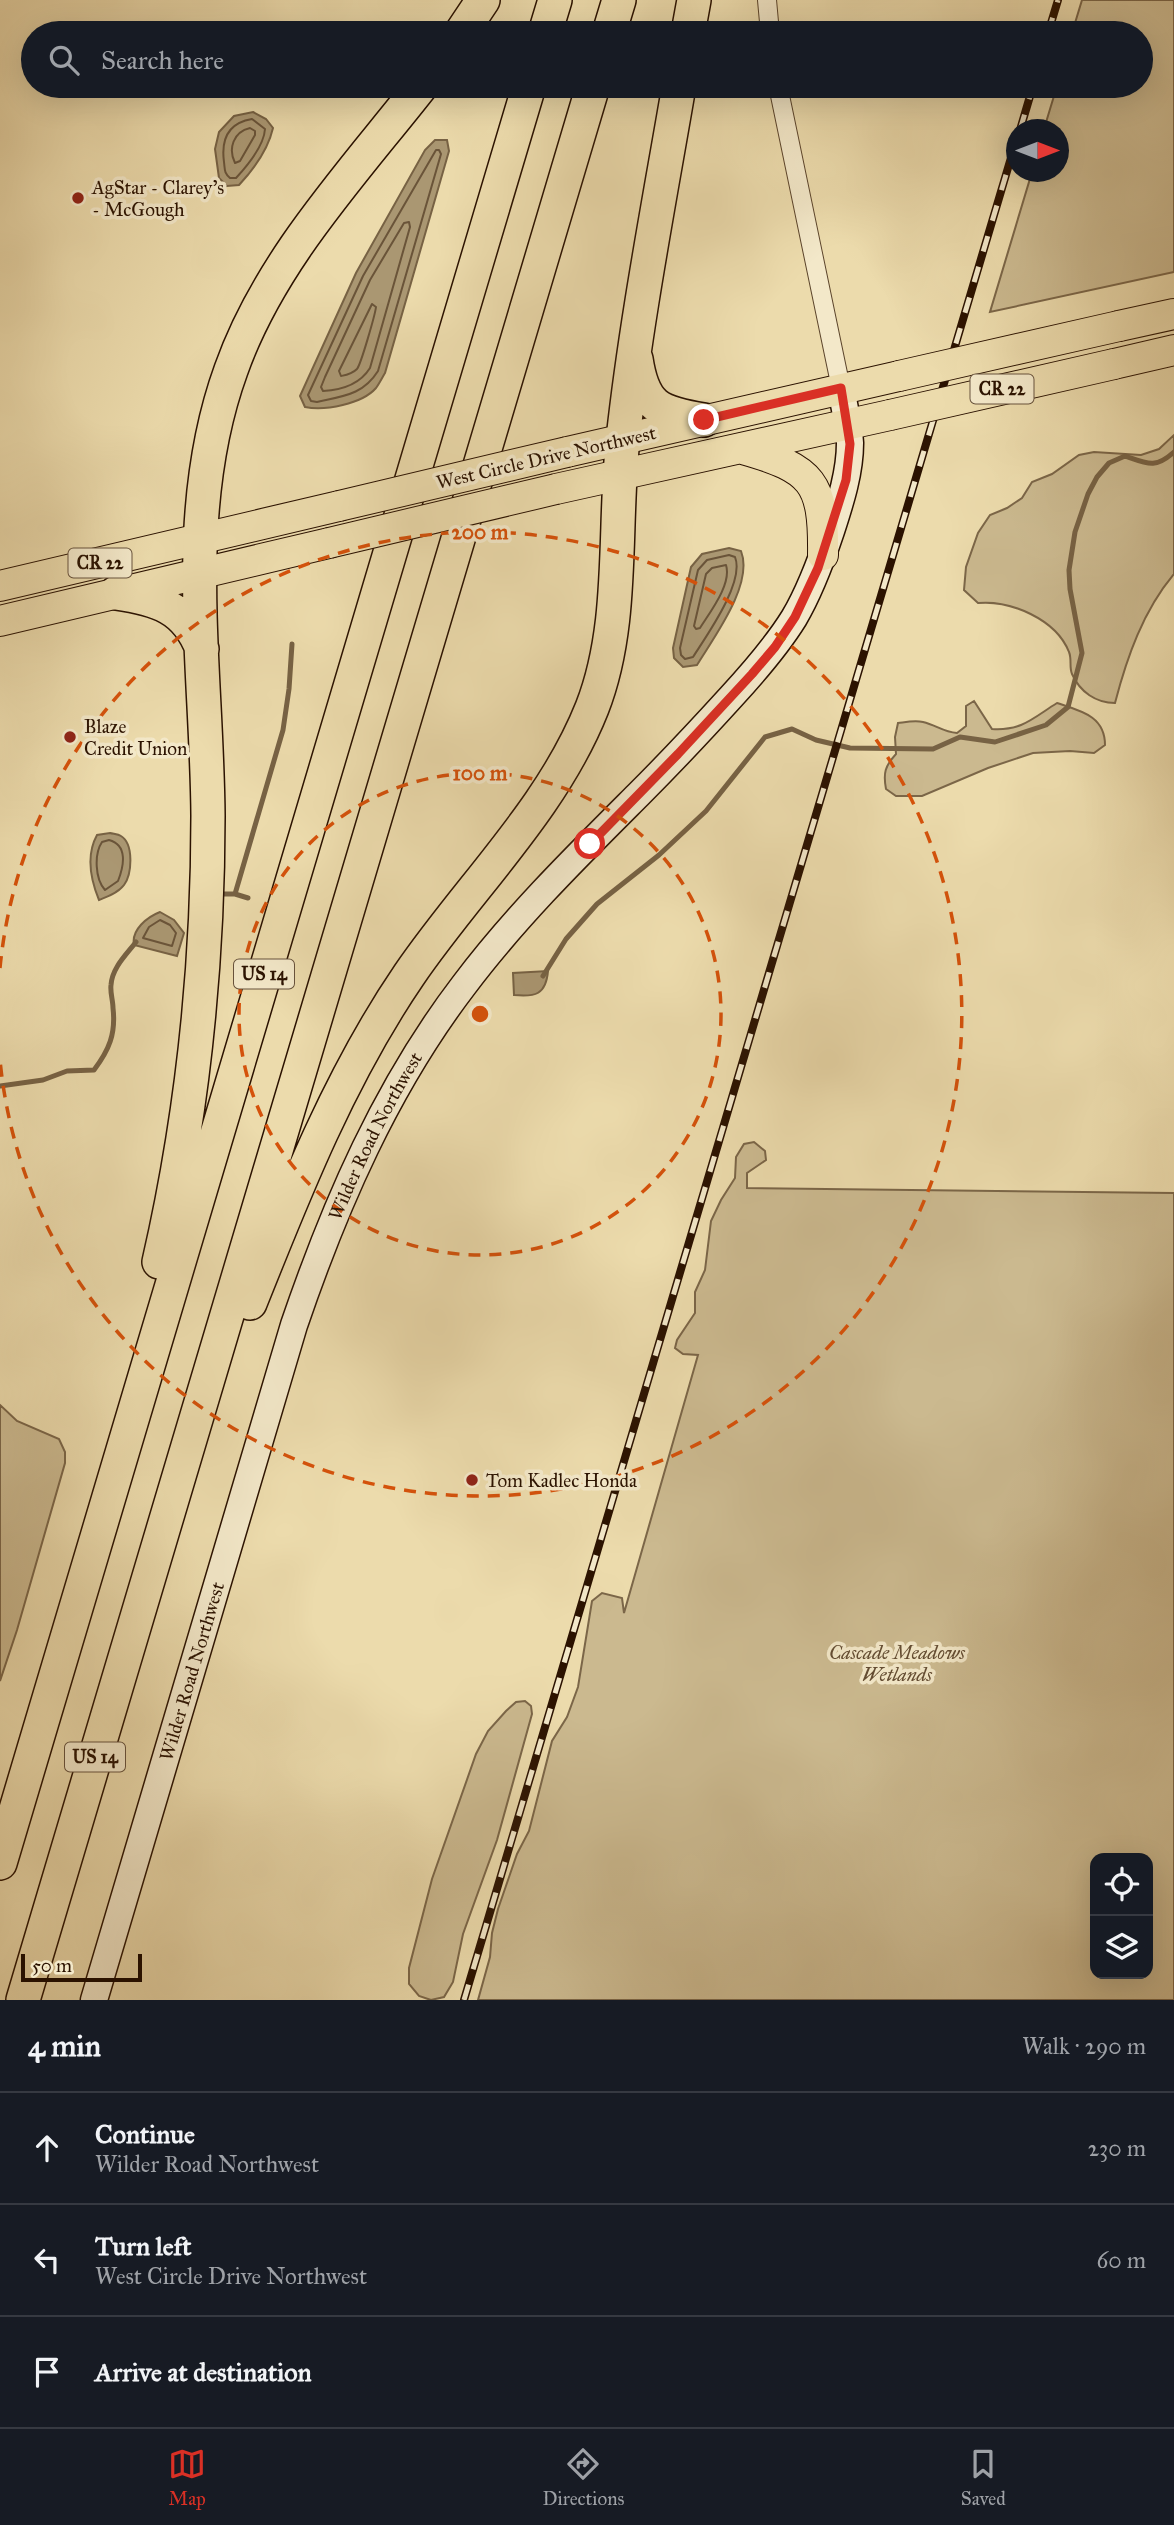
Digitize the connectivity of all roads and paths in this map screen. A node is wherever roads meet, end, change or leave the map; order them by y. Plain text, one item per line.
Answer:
1 (483, 0) edge
2 (555, 0) edge
3 (619, 0) edge
4 (694, 0) edge
5 (767, 0) edge
6 (469, 21) edge
7 (549, 21) edge
8 (613, 21) edge
9 (690, 21) edge
10 (769, 21) edge
11 (412, 98) edge
12 (525, 98) edge
13 (589, 98) edge
14 (677, 98) edge
15 (781, 98) edge
16 (1174, 314) edge
17 (635, 349) junction
18 (1174, 350) edge
19 (841, 388) junction
20 (704, 420) junction
21 (848, 424) junction
22 (623, 439) junction
23 (739, 448) junction
24 (620, 475) junction
25 (199, 540) junction
26 (823, 555) junction
27 (199, 575) junction
28 (0, 586) edge
29 (116, 593) junction
30 (0, 621) edge
31 (203, 649) junction
32 (167, 1513) junction
33 (80, 1597) junction
34 (0, 1863) edge
35 (23, 2000) edge
36 (94, 2000) edge

1 - 6 highway
2 - 7 highway
3 - 8 highway
4 - 9 highway
5 - 10 street
11 - 25 highway
12 - 33 highway, US 14
13 - 32 highway, US 14
14 - 17 highway
15 - 19 street
16 - 19 main road, West Circle Drive Northwest / CR 22, bridge
17 - 20 highway
17 - 22 highway
18 - 21 main road, West Circle Drive Northwest / CR 22, bridge
19 - 20 main road, West Circle Drive Northwest / CR 22
19 - 21 street, Wilder Road Northwest
20 - 22 main road, West Circle Drive Northwest / CR 22
21 - 23 main road, West Circle Drive Northwest / CR 22
21 - 26 street, Wilder Road Northwest
22 - 24 highway
22 - 25 main road, West Circle Drive Northwest / CR 22, bridge
23 - 24 main road, West Circle Drive Northwest / CR 22
23 - 26 main road
24 - 27 main road, West Circle Drive Northwest / CR 22, bridge
24 - 32 highway
25 - 27 highway
25 - 28 main road, West Circle Drive Northwest / CR 22
26 - 36 street, Wilder Road Northwest
27 - 29 main road, West Circle Drive Northwest / CR 22
27 - 31 highway
29 - 30 main road, West Circle Drive Northwest / CR 22
29 - 31 highway
31 - 33 highway
32 - 35 highway, US 14
33 - 34 highway, US 14

